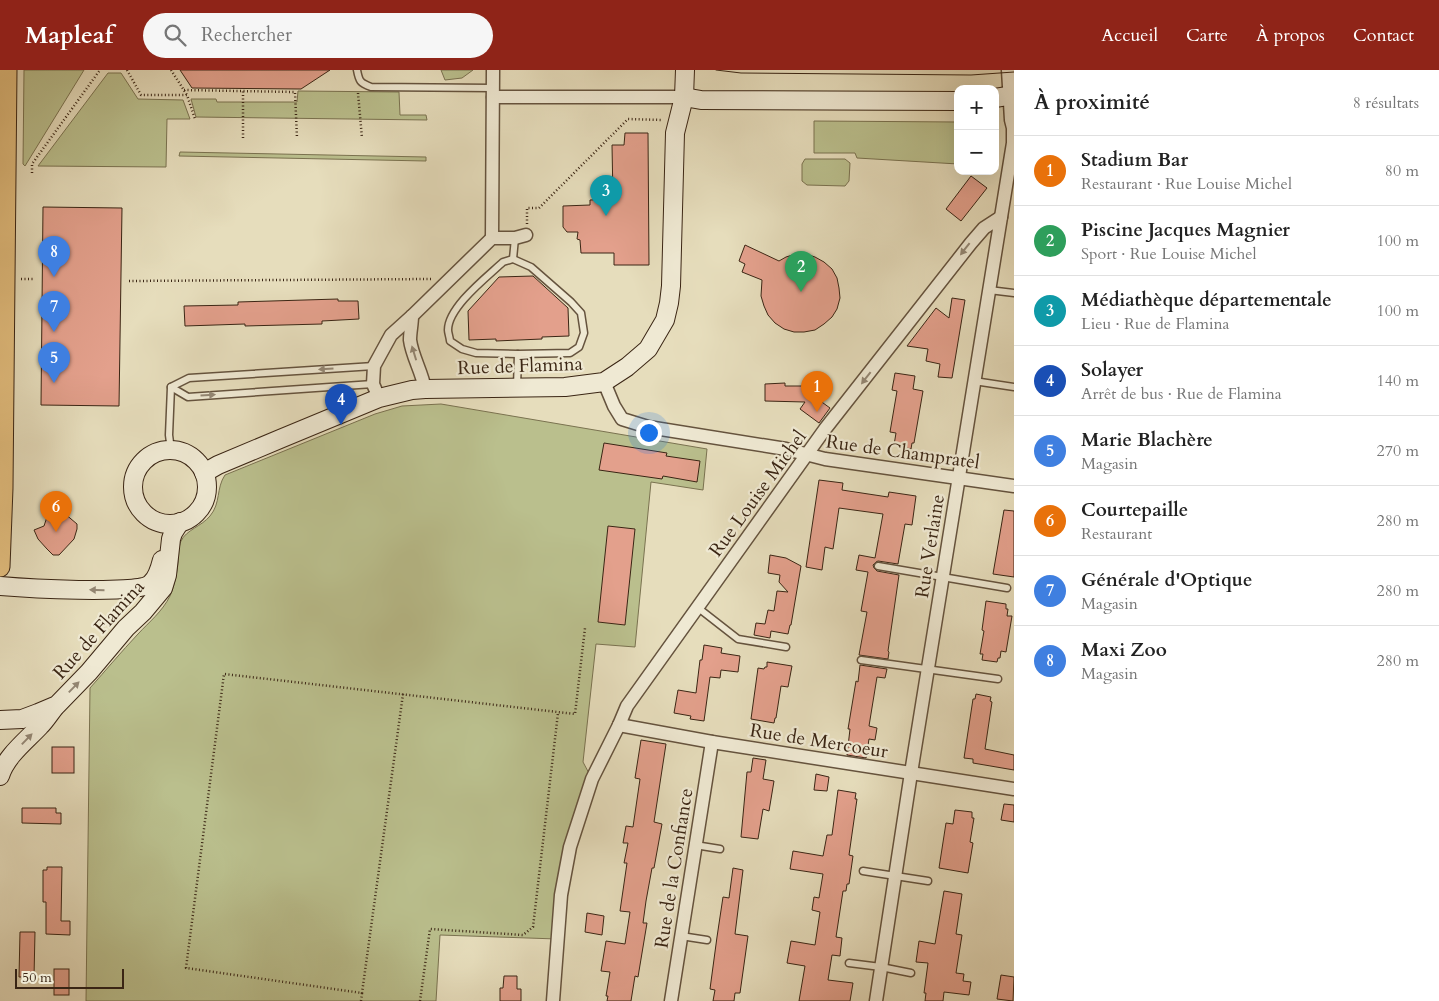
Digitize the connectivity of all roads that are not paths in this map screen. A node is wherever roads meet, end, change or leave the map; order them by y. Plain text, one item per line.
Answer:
1 (8, 70) edge
2 (357, 70) edge
3 (493, 70) edge
4 (685, 70) edge
5 (1008, 70) edge
6 (493, 93) junction
7 (1007, 97) edge
8 (684, 98) junction
9 (954, 101) edge
10 (1001, 217) junction
11 (520, 236) joint
12 (492, 238) junction
13 (513, 260) junction
14 (989, 290) junction
15 (1014, 293) edge
16 (412, 316) junction
17 (518, 354) junction
18 (374, 366) junction
19 (974, 381) junction
20 (604, 382) junction
21 (171, 387) junction
22 (1014, 387) edge
23 (517, 388) junction
24 (426, 389) junction
25 (376, 391) junction
26 (171, 450) junction
27 (807, 455) junction
28 (204, 473) junction
29 (959, 477) junction
30 (1014, 486) edge
31 (180, 522) junction
32 (160, 523) junction
33 (878, 566) dead end
34 (0, 567) edge
35 (943, 577) junction
36 (0, 586) edge
37 (1007, 588) dead end
38 (128, 589) junction
39 (698, 607) junction
40 (126, 628) junction
41 (786, 648) dead end
42 (861, 660) dead end
43 (928, 669) junction
44 (998, 679) dead end
45 (57, 704) junction
46 (0, 720) edge
47 (619, 725) junction
48 (712, 742) junction
49 (911, 773) junction
50 (0, 776) edge
51 (1014, 789) edge
52 (695, 845) junction
53 (720, 849) dead end
54 (863, 871) dead end
55 (895, 876) junction
56 (928, 880) dead end
57 (681, 936) junction
58 (707, 940) dead end
59 (850, 963) dead end
60 (881, 967) junction
61 (911, 973) dead end
62 (553, 1001) edge
63 (671, 1001) edge
64 (876, 1001) edge

1 - 34 main road
2 - 6 lane
3 - 6 street
4 - 8 street, Rue de Flamina
5 - 7 street, Rue Verlaine
6 - 8 street
6 - 12 street
7 - 10 street, Rue Verlaine
8 - 9 street
8 - 20 street, Rue de Flamina
10 - 14 street, Rue Verlaine
10 -> 27 street, Rue Louise Michel
11 - 12 street
11 - 13 lane
12 - 16 street
13 - 17 lane
13 - 17 lane
14 - 15 lane
14 - 19 street, Rue Verlaine
16 - 18 street
24 -> 16 street
17 - 23 lane
18 -> 21 lane
18 - 25 street
19 - 22 lane
19 - 29 street, Rue Verlaine
20 - 23 street, Rue de Flamina
20 - 27 street, Rue de Champratel
21 -> 25 lane
21 - 26 lane
23 - 24 street, Rue de Flamina
24 - 25 street, Rue de Flamina
25 - 28 street, Rue de Flamina
26 - 28 street
26 - 32 street
27 - 29 street, Rue de Champratel
27 - 39 street, Rue Louise Michel
28 - 31 street
29 - 30 street, Rue de Champratel
29 - 35 street, Rue Verlaine
31 - 32 street
31 - 40 street, Rue de Flamina
32 - 38 street
33 - 35 lane
35 - 37 lane
35 - 43 street, Rue Verlaine
38 -> 36 street
38 - 40 street
39 - 41 lane
39 - 47 street, Rue Louise Michel
45 -> 40 street, Rue de Flamina
42 - 43 lane
43 - 44 lane
43 - 49 street, Rue Verlaine
45 - 46 street, Rue de Flamina
50 -> 45 street, Rue de Flamina
47 - 48 street, Rue de Mercoeur
47 - 62 street, Rue Louise Michel
48 - 49 street, Rue de Mercoeur
48 - 52 street, Rue de la Confiance
49 - 51 street, Rue de Mercoeur
49 - 55 street, Rue Verlaine
52 - 53 lane
52 - 57 street, Rue de la Confiance
54 - 55 lane
55 - 56 lane
55 - 60 street, Rue Verlaine
57 - 58 lane
57 - 63 street, Rue de la Confiance
59 - 60 lane
60 - 61 lane
60 - 64 street, Rue Verlaine

